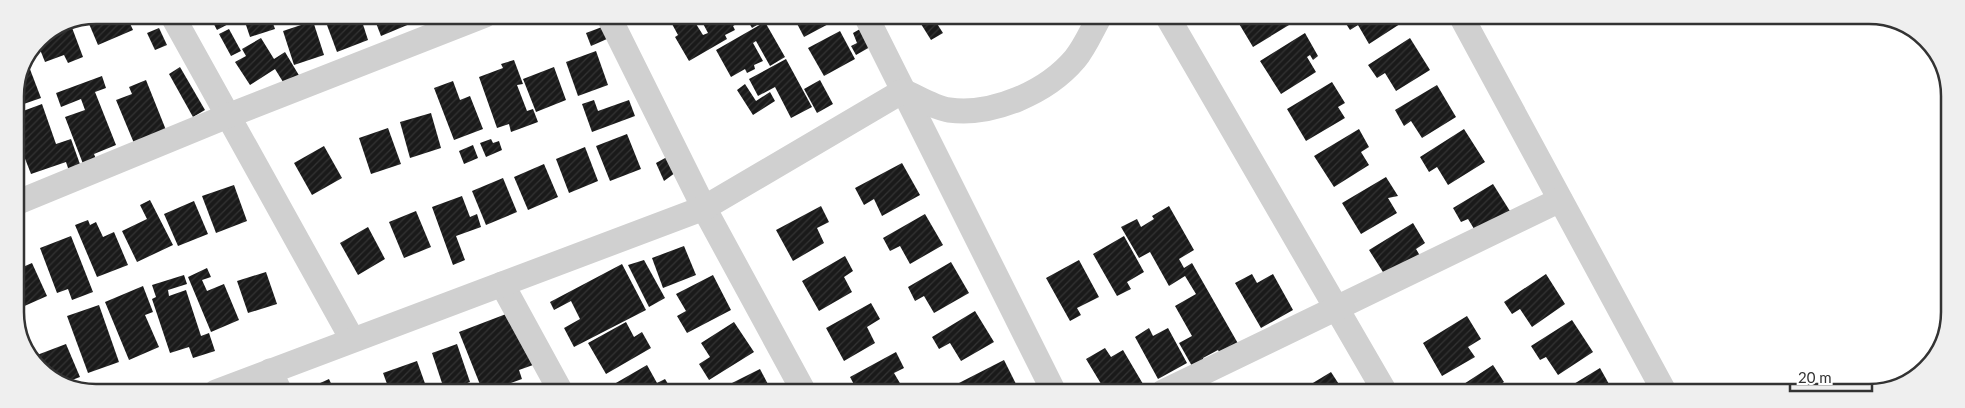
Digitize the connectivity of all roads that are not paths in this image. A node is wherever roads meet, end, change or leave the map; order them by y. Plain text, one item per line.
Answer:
1 (177, 24) edge
2 (462, 24) edge
3 (612, 24) edge
4 (870, 24) edge
5 (1095, 24) edge
6 (1172, 24) edge
7 (1465, 24) edge
8 (903, 91) junction
9 (230, 115) junction
10 (24, 200) edge
11 (1560, 200) junction
12 (704, 208) junction
13 (502, 284) junction
14 (1337, 308) junction
15 (352, 339) junction
16 (275, 381) edge
17 (259, 384) edge
18 (556, 384) edge
19 (800, 384) edge
20 (1050, 384) edge
21 (1180, 384) edge
22 (1380, 384) edge
23 (1660, 384) edge

1 - 9 street
2 - 9 street
3 - 12 street
4 - 8 street
5 - 8 street
6 - 14 street
7 - 11 street
8 - 12 street
8 - 20 street
9 - 10 street
9 - 15 street
11 - 14 street
11 - 23 street
12 - 13 street
12 - 19 street
13 - 15 street
13 - 18 street
14 - 21 street
14 - 22 street
15 - 16 street
16 - 17 street

